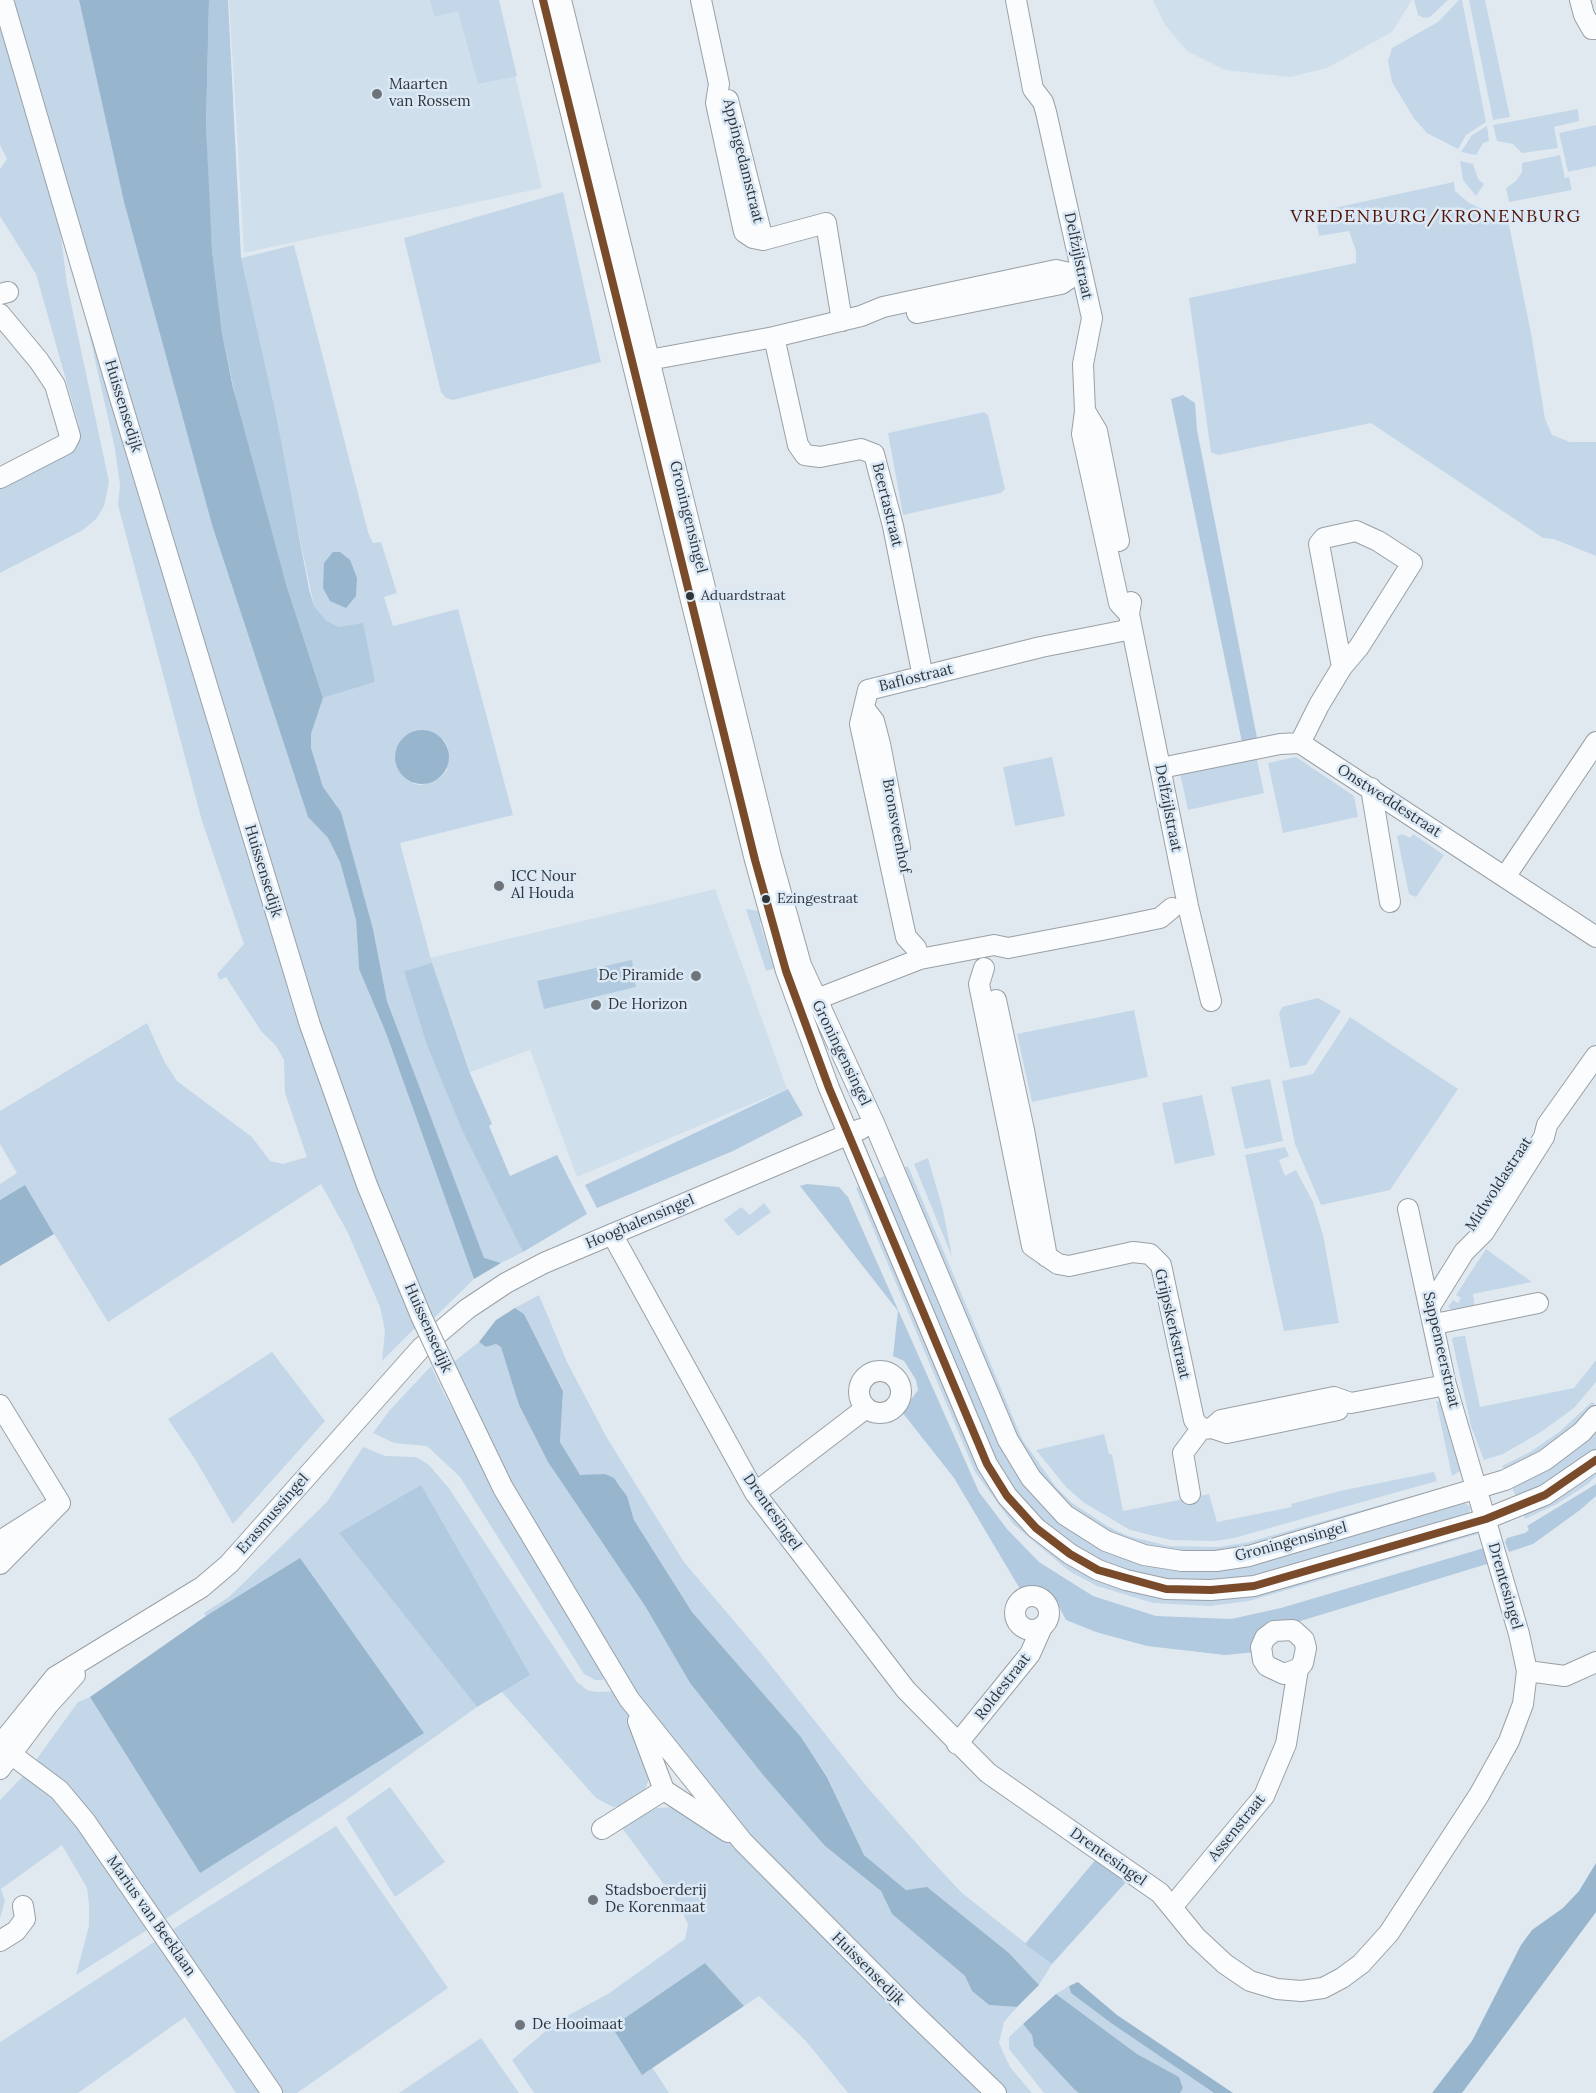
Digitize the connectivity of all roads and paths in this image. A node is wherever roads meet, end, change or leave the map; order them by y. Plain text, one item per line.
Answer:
1 (3, 0) edge
2 (543, 0) edge
3 (561, 0) edge
4 (701, 0) edge
5 (1016, 0) edge
6 (1029, 0) edge
7 (1580, 0) edge
8 (1596, 29) edge
9 (1043, 102) junction
10 (1078, 272) junction
11 (0, 315) edge
12 (852, 319) junction
13 (774, 337) junction
14 (641, 361) junction
15 (0, 478) edge
16 (1131, 622) junction
17 (1342, 667) junction
18 (922, 677) junction
19 (864, 708) joint
20 (1596, 742) edge
21 (1300, 744) junction
22 (1161, 768) junction
23 (1371, 788) junction
24 (1505, 877) junction
25 (1390, 902) dead end
26 (1180, 907) junction
27 (1596, 937) edge
28 (987, 946) junction
29 (918, 953) junction
30 (1210, 1001) dead end
31 (807, 1003) junction
32 (1596, 1056) edge
33 (874, 1123) junction
34 (850, 1134) junction
35 (1408, 1209) dead end
36 (612, 1234) junction
37 (1538, 1303) dead end
38 (1433, 1315) junction
39 (421, 1348) joint
40 (1446, 1385) junction
41 (0, 1405) edge
42 (866, 1408) dead end
43 (1596, 1416) edge
44 (1206, 1428) junction
45 (1596, 1460) edge
46 (1478, 1490) junction
47 (755, 1493) junction
48 (1190, 1494) dead end
49 (60, 1503) junction
50 (1486, 1519) junction
51 (0, 1541) edge
52 (0, 1564) edge
53 (1042, 1627) dead end
54 (1596, 1662) edge
55 (1298, 1669) dead end
56 (1527, 1671) junction
57 (629, 1699) junction
58 (957, 1744) junction
59 (3, 1754) edge
60 (664, 1790) junction
61 (602, 1829) dead end
62 (743, 1842) junction
63 (23, 1906) dead end
64 (1172, 1907) junction
65 (0, 1941) edge
66 (272, 2093) edge
67 (996, 2093) edge

1 - 57 street, Huissensedijk, bridge
2 - 14 street, Groningensingel
3 - 14 street, Groningensingel
4 - 12 street, Appingedamstraat
5 - 9 street, Delfzijlstraat
6 - 9 street, Delfzijlstraat
7 - 8 street
9 - 10 street, Delfzijlstraat
10 - 12 street
10 - 16 street, Delfzijlstraat
11 - 15 street
12 - 13 street
13 - 14 street
13 - 18 street, Beertastraat
14 - 31 street, Groningensingel
16 - 18 street, Baflostraat
16 - 22 street, Delfzijlstraat
17 - 17 street
17 - 21 street
18 - 19 street, Baflostraat
19 - 29 street, Bronsveenhof
20 - 24 street
21 - 22 street
21 - 23 street, Onstweddestraat
22 - 26 street, Delfzijlstraat
23 - 24 street, Onstweddestraat
23 - 25 street
24 - 27 street, Onstweddestraat
26 - 28 street
26 - 30 street, Delfzijlstraat
28 - 29 street
28 - 44 street, Grijpskerkstraat
29 - 31 street
31 - 33 street, Groningensingel
31 - 34 street, Groningensingel
32 - 38 street, Midwoldastraat
33 - 34 street, Hooghalensingel
33 - 46 street, Groningensingel
34 - 36 street, Hooghalensingel
34 - 50 street, Groningensingel
35 - 38 street, Sappemeerstraat
36 - 39 street, Hooghalensingel
36 - 47 street, Drentesingel
37 - 38 street
38 - 40 street, Sappemeerstraat
39 - 59 street, Erasmussingel
40 - 44 street
40 - 46 street, Sappemeerstraat
41 - 49 street
42 - 47 street
43 - 46 street, Groningensingel
44 - 48 street
45 - 50 street, Groningensingel
46 - 50 street, Sappemeerstraat
47 - 58 street, Drentesingel
49 - 51 street
49 - 52 street
50 - 56 street, Drentesingel
53 - 58 street, Roldestraat
54 - 56 street
55 - 64 street, Assenstraat
56 - 64 street, Drentesingel
57 - 60 street, Huissensedijk
57 - 62 street, Huissensedijk
58 - 64 street, Drentesingel
59 - 66 street, Marius van Beeklaan
60 - 61 street
60 - 62 street, Huissensedijk
62 - 67 street, Huissensedijk
63 - 65 street

